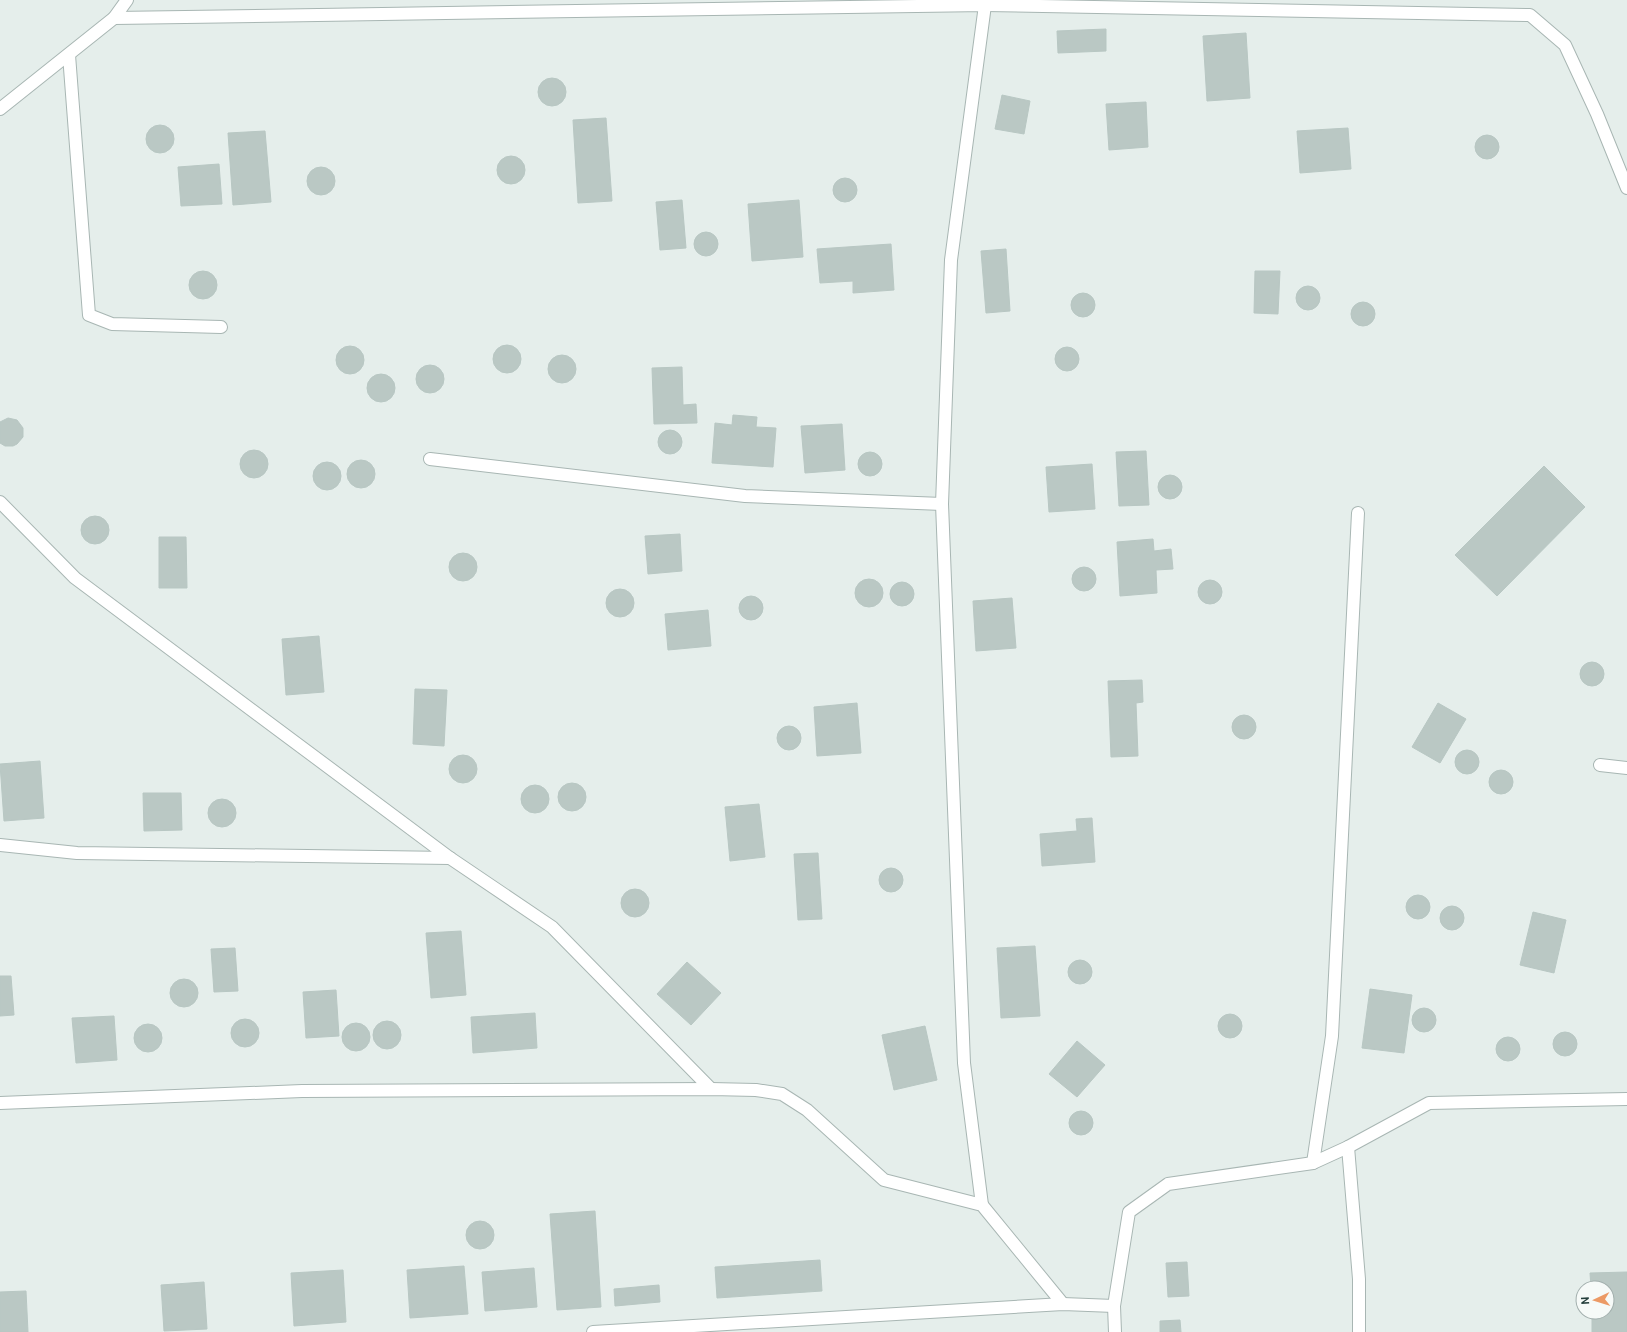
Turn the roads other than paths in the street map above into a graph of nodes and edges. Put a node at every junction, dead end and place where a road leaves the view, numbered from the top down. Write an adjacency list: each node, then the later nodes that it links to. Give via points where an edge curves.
1 (127, 0): 3 (street)
2 (985, 5): 3 (street); 6 (street, via 1530,15 1565,45); 10 (street, via 951,260)
3 (114, 18): 4 (street)
4 (69, 55): 5 (street); 7 (street, via 89,315 112,324)
5 (0, 109)
6 (1627, 188)
7 (221, 328)
8 (430, 458): 10 (street, via 746,496)
9 (0, 502): 15 (street, via 75,578)
10 (942, 504): 21 (street, via 964,1063)
11 (1358, 513): 20 (street, via 1332,1036)
12 (1600, 765): 13 (street)
13 (1627, 768)
14 (0, 845): 15 (street, via 77,853)
15 (450, 858): 16 (street, via 552,927)
16 (711, 1089): 18 (street, via 302,1090); 21 (street, via 756,1090 782,1094 807,1110 884,1180)
17 (1627, 1099): 19 (street, via 1429,1103)
18 (0, 1103)
19 (1348, 1147): 20 (street); 26 (street, via 1359,1279)
20 (1313, 1163): 23 (street, via 1168,1184 1148,1198 1129,1212)
21 (982, 1205): 22 (street)
22 (1063, 1304): 23 (street); 24 (street)
23 (1114, 1306): 25 (street)
24 (593, 1332)
25 (1115, 1332)
26 (1359, 1332)

